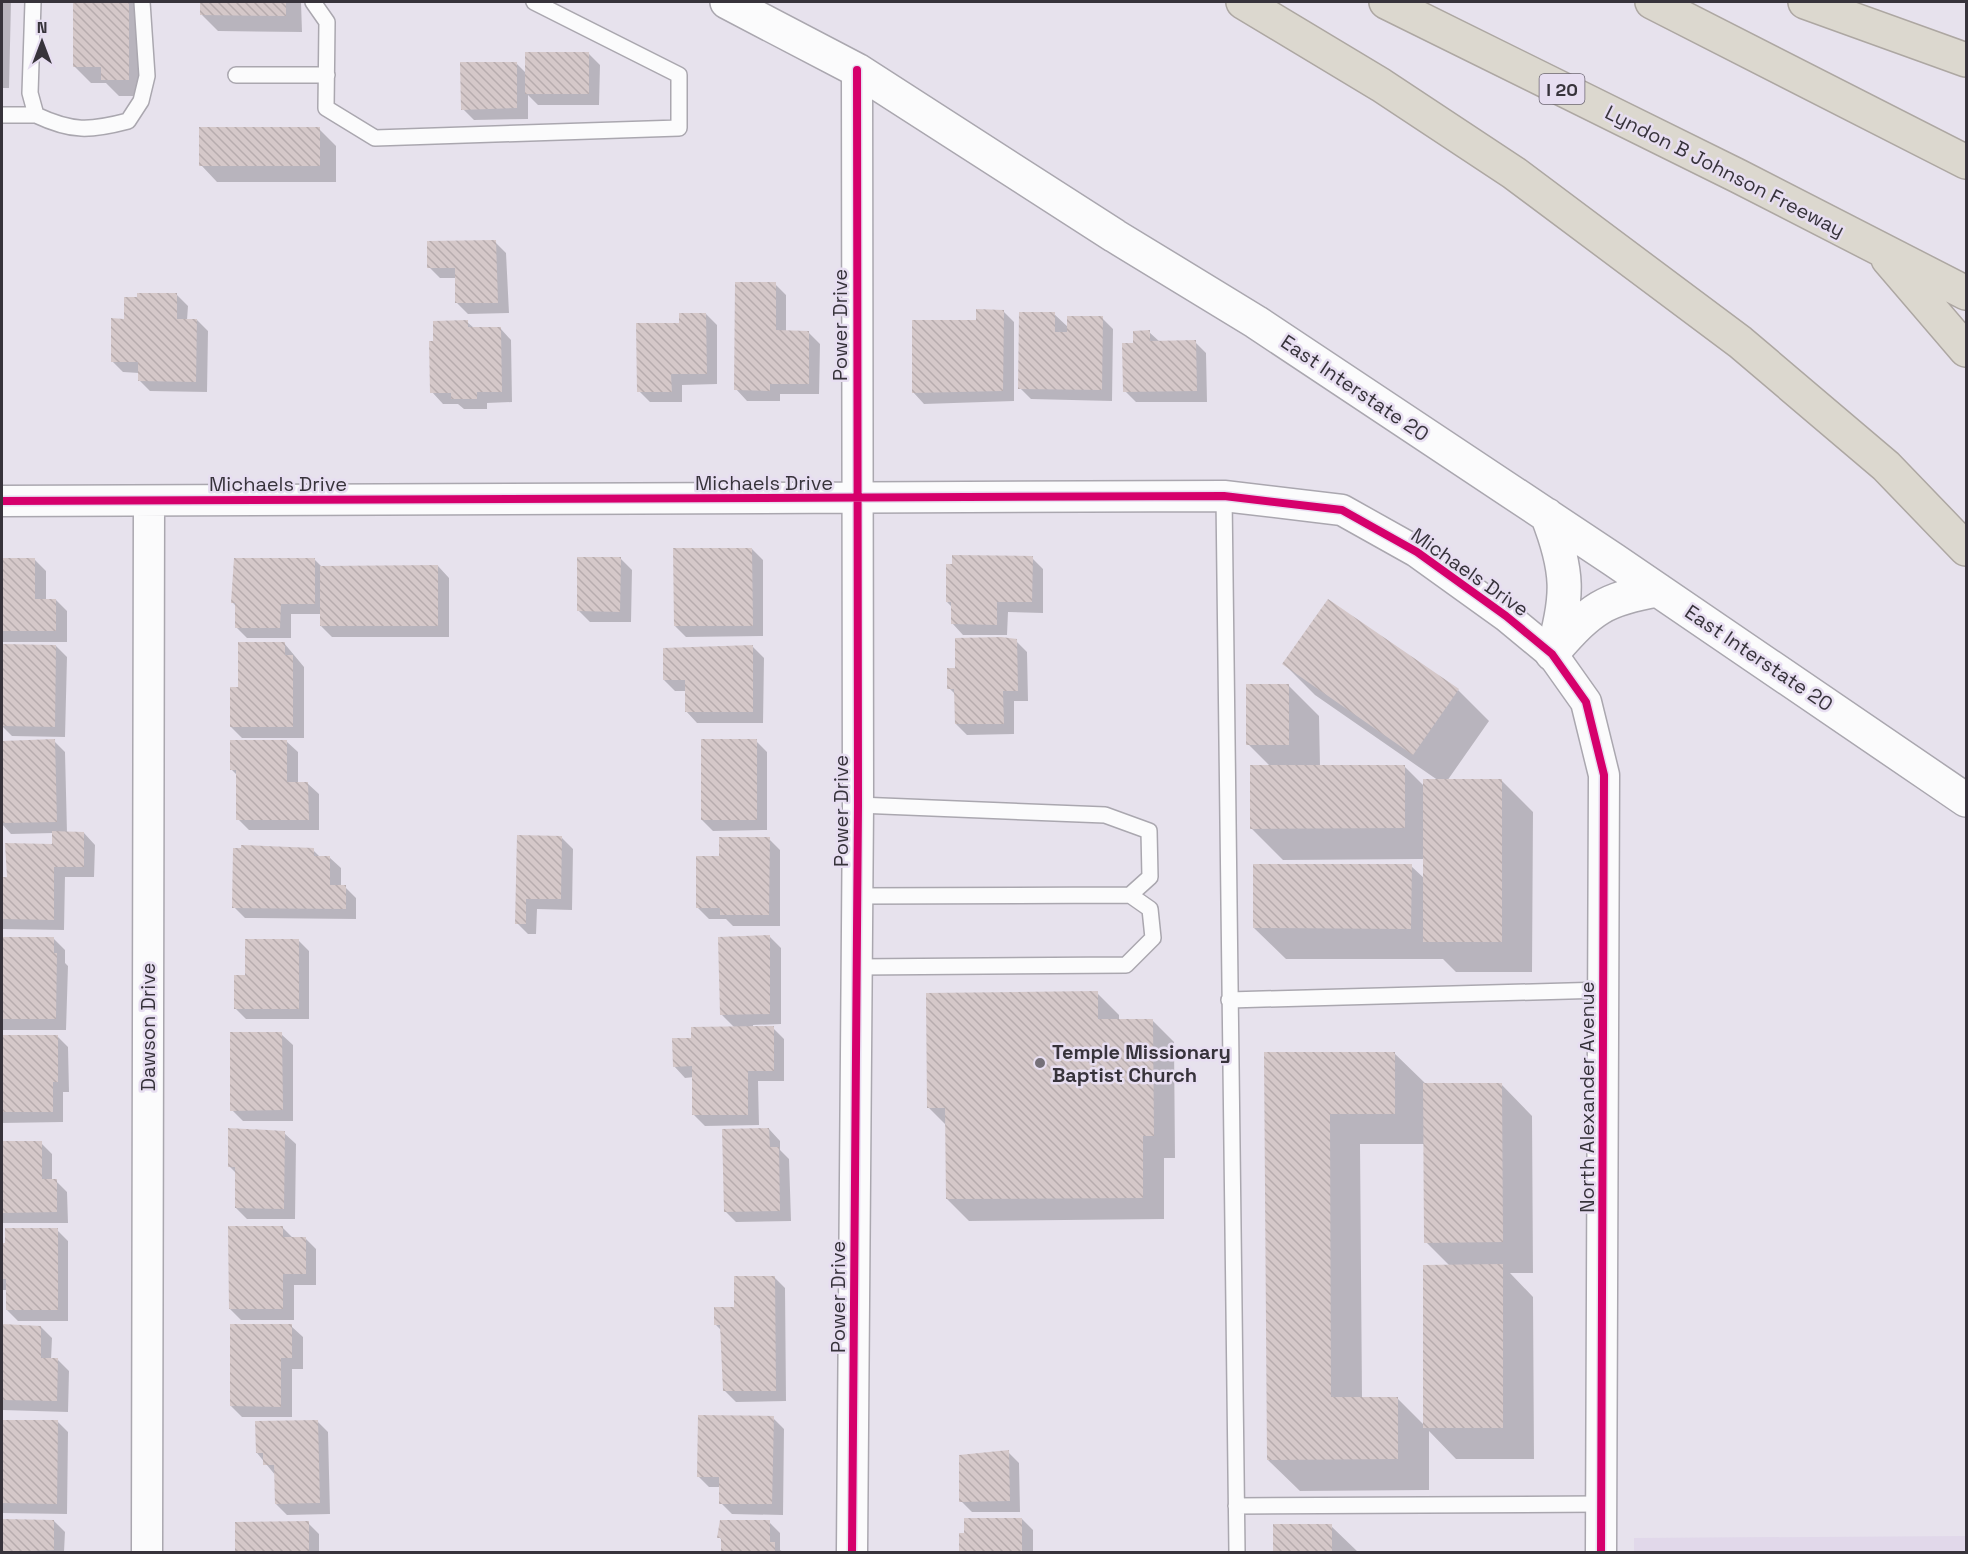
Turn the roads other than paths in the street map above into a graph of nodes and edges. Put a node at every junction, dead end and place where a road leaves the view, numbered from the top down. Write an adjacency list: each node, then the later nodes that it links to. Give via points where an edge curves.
1 (33, 2): 15 (lane, via 30,93)
2 (142, 2): 15 (lane, via 147,76 141,101 128,121 96,130 60,126)
3 (313, 2): 13 (lane, via 327,22)
4 (534, 2): 13 (lane, via 679,75 679,128 375,138 326,108)
5 (727, 2): 11 (main road, East Interstate 20)
6 (1243, 2): 25 (highway, via 1381,85 1514,173 1740,342 1886,466)
7 (1386, 2): 17 (highway, Lyndon B Johnson Freeway / I 20)
8 (1652, 2): 16 (highway)
9 (1805, 2): 10 (highway)
10 (1966, 60)
11 (857, 70): 21 (street, Power Drive); 24 (main road, East Interstate 20, via 1256,322)
12 (236, 75): 13 (lane)
13 (327, 75)
14 (2, 115): 15 (lane)
15 (36, 115)
16 (1966, 162)
17 (1879, 249): 18 (highway, Lyndon B Johnson Freeway / I 20); 19 (highway)
18 (1966, 293)
19 (1966, 350)
20 (1224, 496): 21 (street, Michaels Drive); 27 (street, Michaels Drive, via 1342,510 1417,552); 34 (lane)
21 (856, 499): 23 (street, Michaels Drive); 29 (street, Power Drive)
22 (2, 501): 23 (street, Michaels Drive)
23 (149, 501): 37 (street, Dawson Drive)
24 (1547, 515): 26 (main road, East Interstate 20); 27 (main road, via 1561,551 1566,594)
25 (1966, 549)
26 (1658, 590): 27 (main road, via 1614,599 1583,618); 28 (main road, East Interstate 20)
27 (1552, 654): 33 (street, North Alexander Avenue, via 1586,702 1604,775)
28 (1966, 800)
29 (858, 805): 30 (lane, via 1105,815 1149,831 1150,878); 31 (street, Power Drive)
30 (1130, 895): 31 (lane); 32 (lane, via 1150,909 1153,938 1126,965)
31 (858, 896): 32 (street, Power Drive)
32 (857, 967): 38 (street, Power Drive)
33 (1604, 990): 34 (lane); 35 (street, North Alexander Avenue)
34 (1229, 1000): 36 (lane)
35 (1601, 1504): 36 (lane); 40 (street, North Alexander Avenue)
36 (1236, 1506): 39 (lane)
37 (147, 1552)
38 (852, 1552)
39 (1237, 1552)
40 (1601, 1552)

